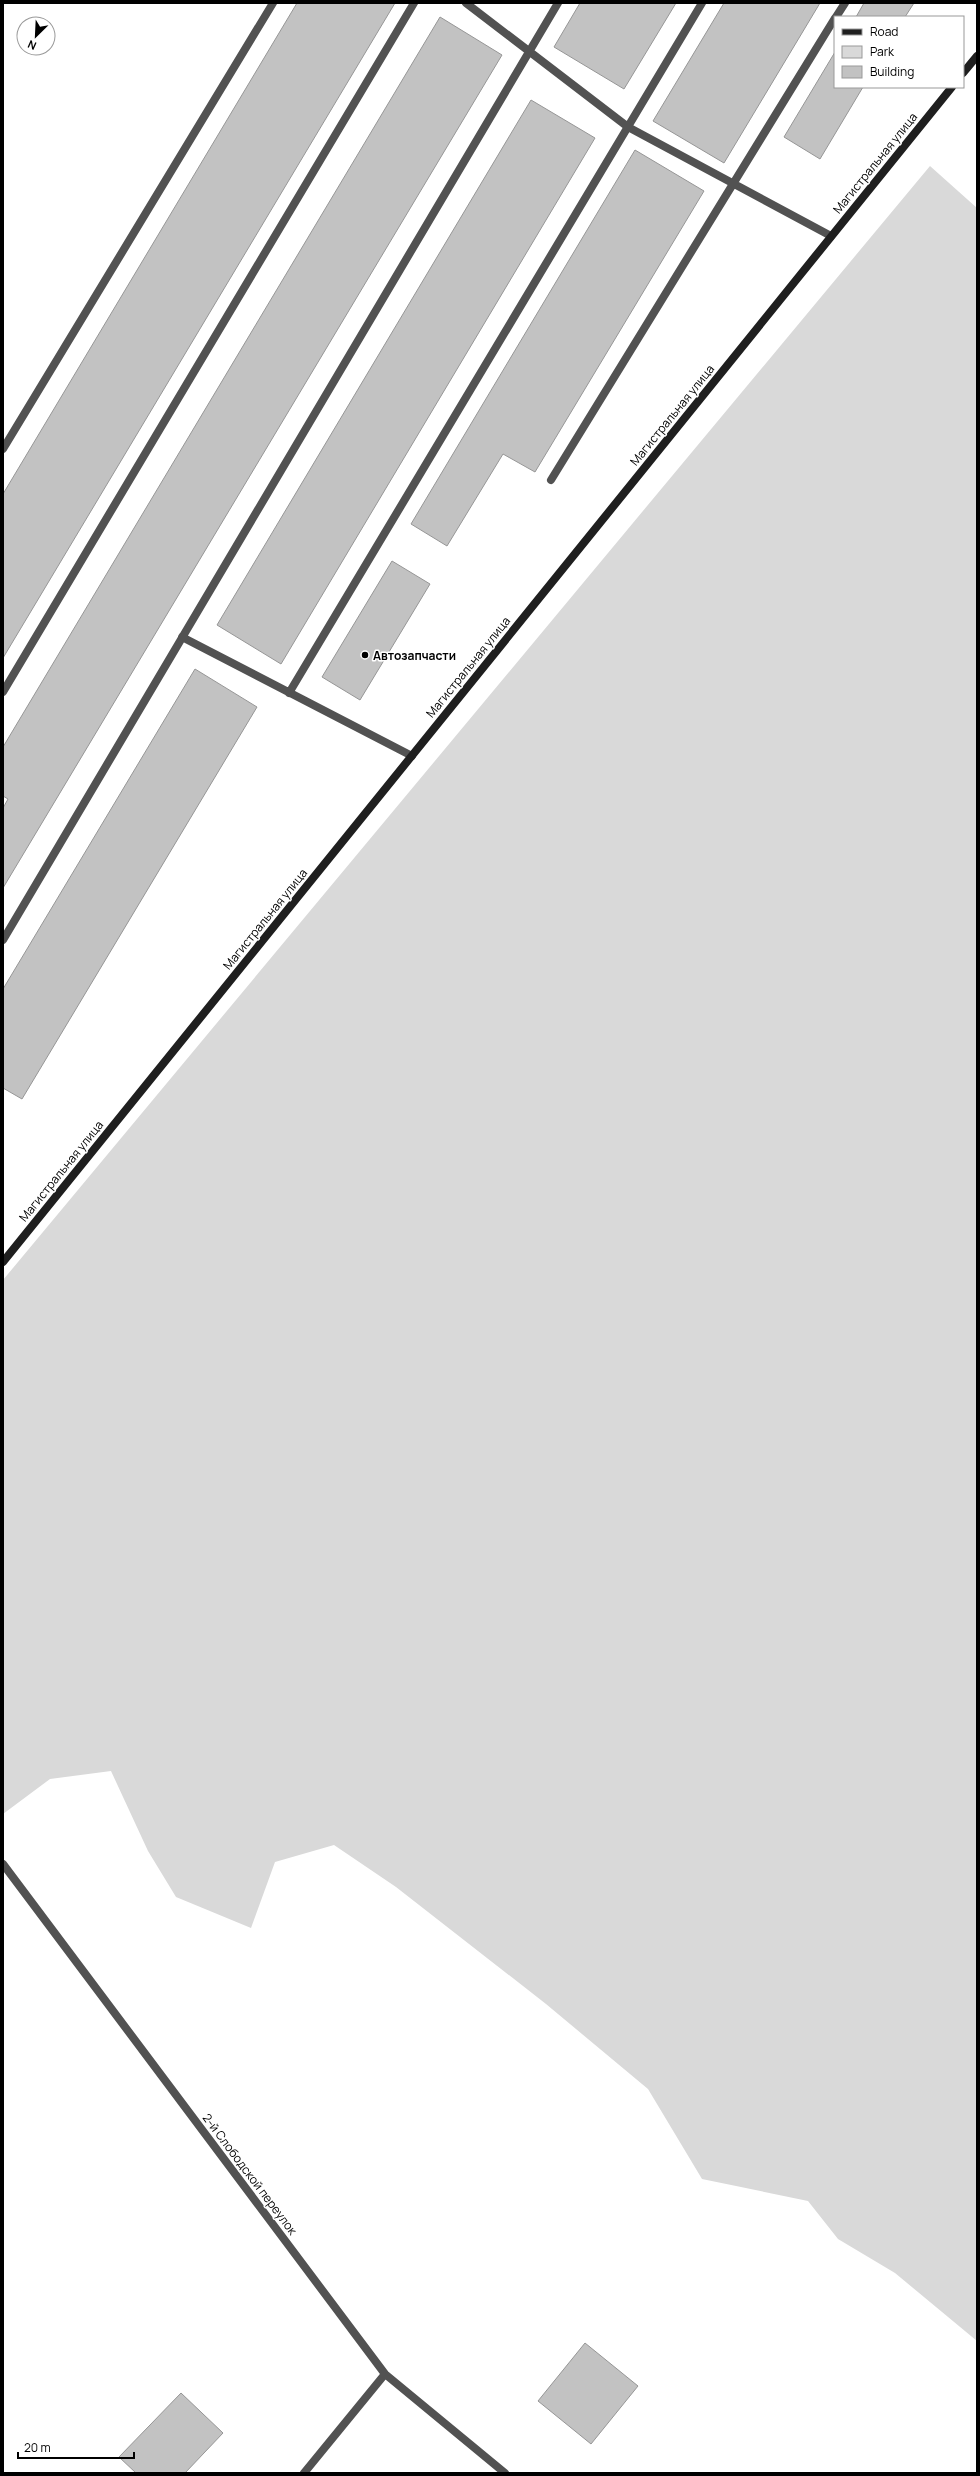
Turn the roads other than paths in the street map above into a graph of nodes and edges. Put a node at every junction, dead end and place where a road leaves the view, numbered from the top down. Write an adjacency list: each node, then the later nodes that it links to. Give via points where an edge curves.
1 (273, 3): 16 (street)
2 (414, 3): 19 (street)
3 (466, 3): 9 (street)
4 (558, 3): 9 (street)
5 (702, 3): 13 (street)
6 (844, 3): 7 (street)
7 (836, 16)
8 (834, 20): 14 (street)
9 (530, 52): 13 (street); 18 (street)
10 (977, 56): 11 (street)
11 (964, 72)
12 (951, 88): 15 (street, Магистральная улица)
13 (628, 127): 14 (street); 20 (street)
14 (734, 184): 15 (street); 17 (street)
15 (831, 236): 21 (street, Магистральная улица)
16 (3, 449)
17 (551, 480)
18 (182, 637): 20 (street); 22 (street)
19 (3, 692)
20 (289, 693): 21 (street)
21 (412, 756): 23 (street, Магистральная улица)
22 (3, 940)
23 (3, 1262)
24 (3, 1864): 25 (street, 2-й Слободской переулок)
25 (385, 2374): 26 (street); 27 (street, 2-й Слободской переулок)
26 (304, 2473)
27 (505, 2473)

